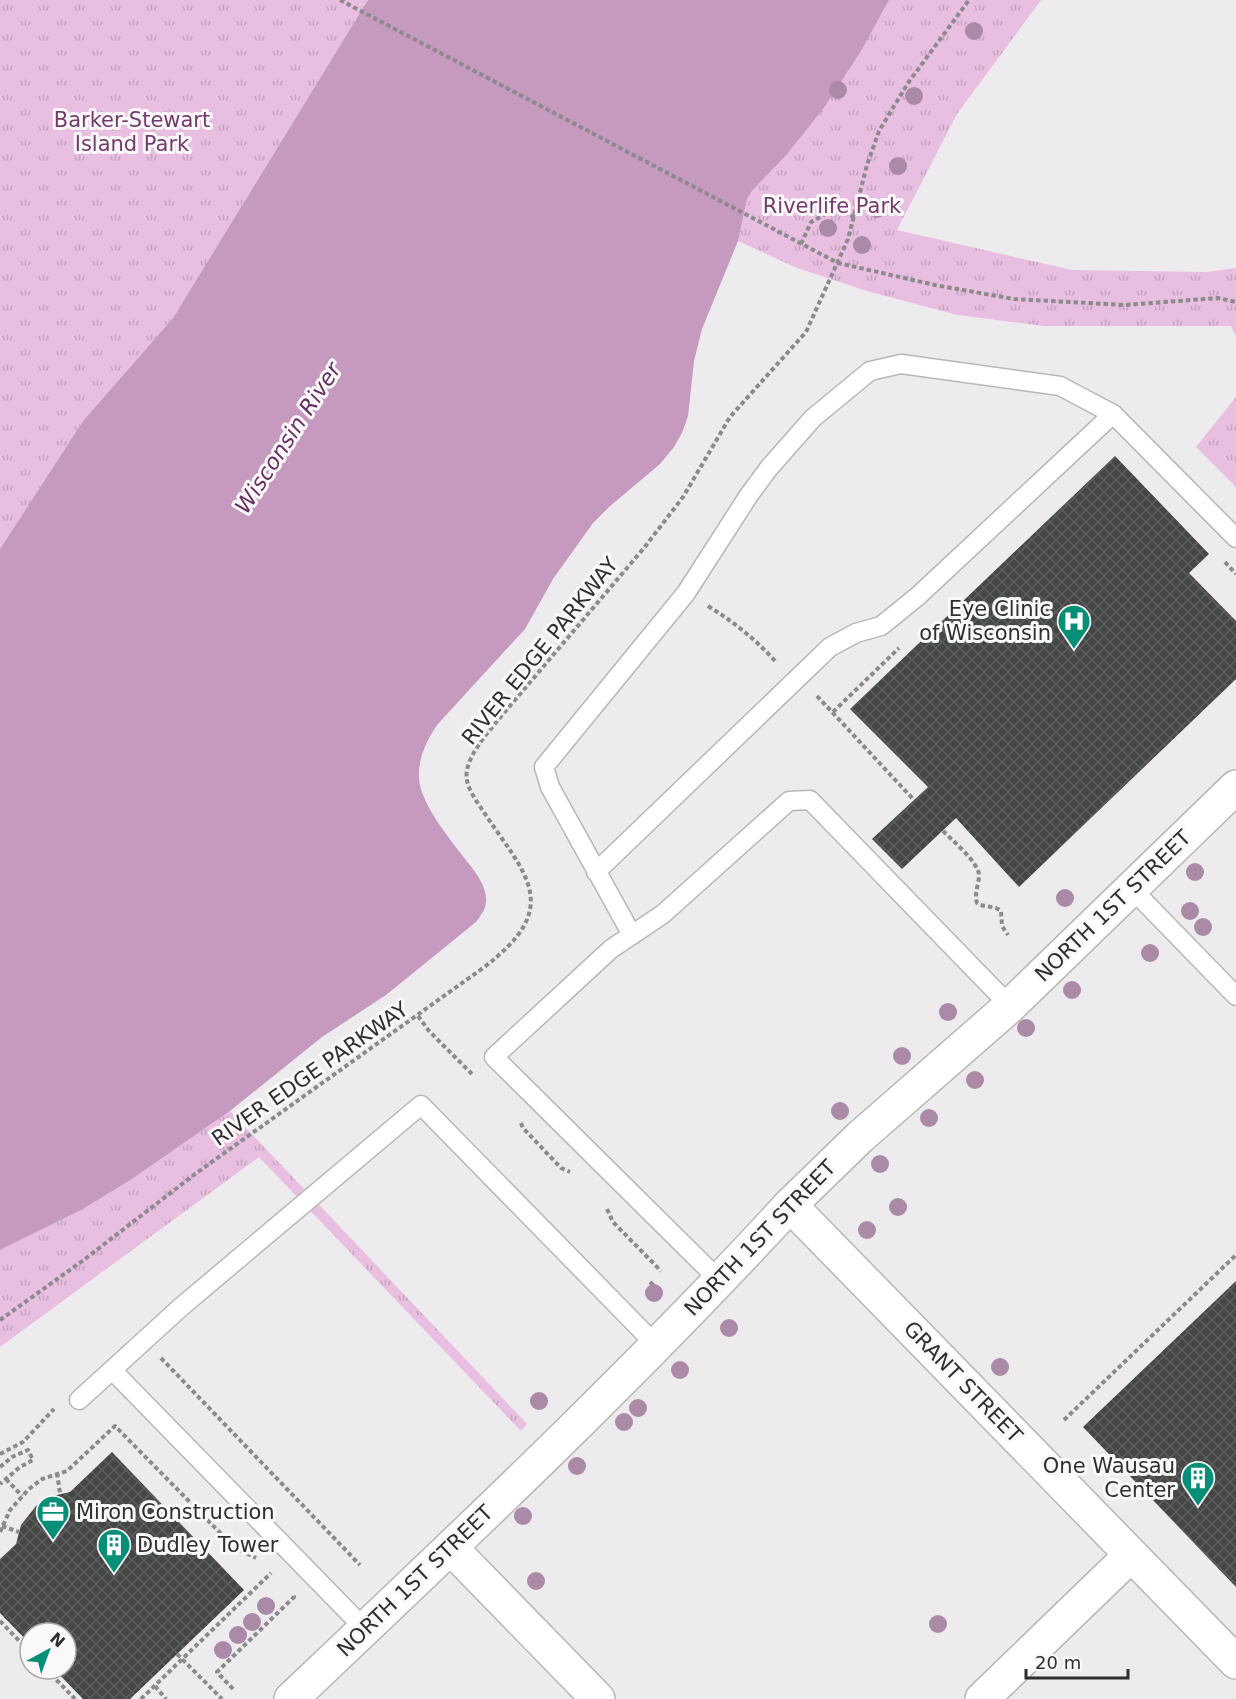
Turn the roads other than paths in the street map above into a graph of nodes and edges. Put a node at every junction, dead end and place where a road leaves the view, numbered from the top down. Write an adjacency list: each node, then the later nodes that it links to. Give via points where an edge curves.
1 (1113, 414): 2 (lane); 4 (lane, via 918,596 881,626 856,633 830,647); 4 (lane, via 1060,386 901,364 870,371 813,418 749,495 686,593 544,768 550,787)
2 (1236, 538)
3 (1236, 787): 5 (street, NORTH 1ST STREET)
4 (597, 872): 6 (lane)
5 (1131, 888): 7 (lane); 8 (street, NORTH 1ST STREET)
6 (632, 935): 8 (lane, via 663,914 789,801 810,800); 10 (lane, via 611,949 494,1057)
7 (1236, 996)
8 (1010, 1006): 9 (street, NORTH 1ST STREET, via 860,1137)
9 (790, 1205): 10 (street, NORTH 1ST STREET); 15 (street, GRANT STREET)
10 (720, 1281): 11 (street, NORTH 1ST STREET)
11 (656, 1345): 12 (lane, via 421,1105 181,1306); 14 (street, NORTH 1ST STREET)
12 (112, 1370): 13 (lane); 16 (lane)
13 (79, 1400)
14 (451, 1548): 16 (street, NORTH 1ST STREET); 19 (street)
15 (1131, 1555): 17 (street, GRANT STREET); 20 (street)
16 (365, 1629): 18 (street, NORTH 1ST STREET)
17 (1236, 1662)
18 (291, 1699)
19 (598, 1699)
20 (982, 1699)

